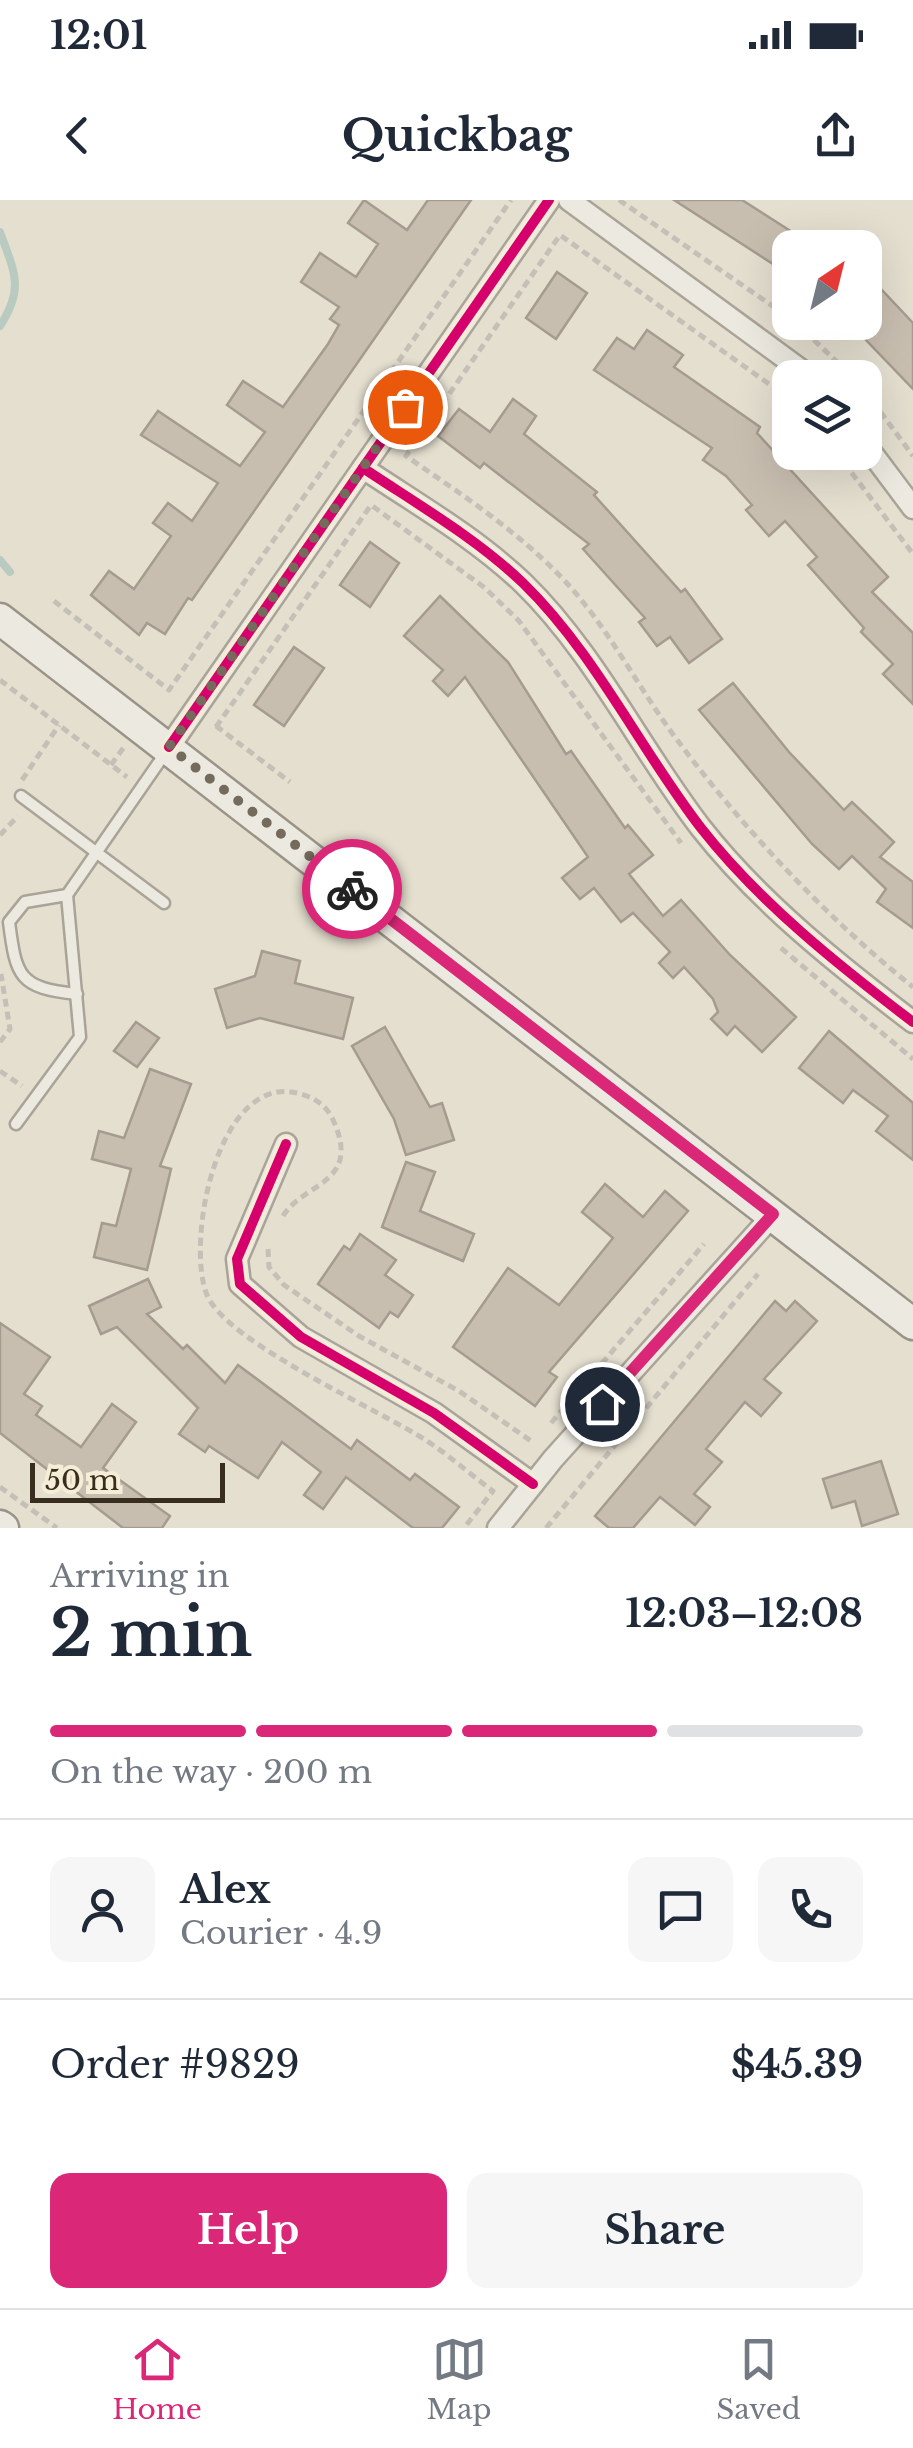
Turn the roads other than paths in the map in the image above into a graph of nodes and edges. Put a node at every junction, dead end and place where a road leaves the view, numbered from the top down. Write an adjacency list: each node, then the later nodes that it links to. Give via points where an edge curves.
1 (549, 200): 5 (street)
2 (569, 200): 3 (street)
3 (787, 360)
4 (882, 467): 6 (street)
5 (363, 468): 8 (street); 14 (street, via 523,583 567,633 703,830 798,928)
6 (913, 508)
7 (0, 619): 8 (main road)
8 (169, 747): 10 (lane); 17 (main road)
9 (21, 796): 10 (lane)
10 (98, 851): 11 (lane); 12 (lane)
11 (67, 895): 13 (lane); 13 (lane, via 25,902 8,922 15,968 37,990)
12 (164, 903)
13 (76, 994): 15 (lane, via 80,1038)
14 (913, 1022)
15 (16, 1124)
16 (286, 1144): 19 (street, via 238,1258 240,1284 301,1337 434,1412)
17 (773, 1214): 18 (main road); 19 (street)
18 (913, 1324)
19 (533, 1484): 20 (street)
20 (498, 1528)

